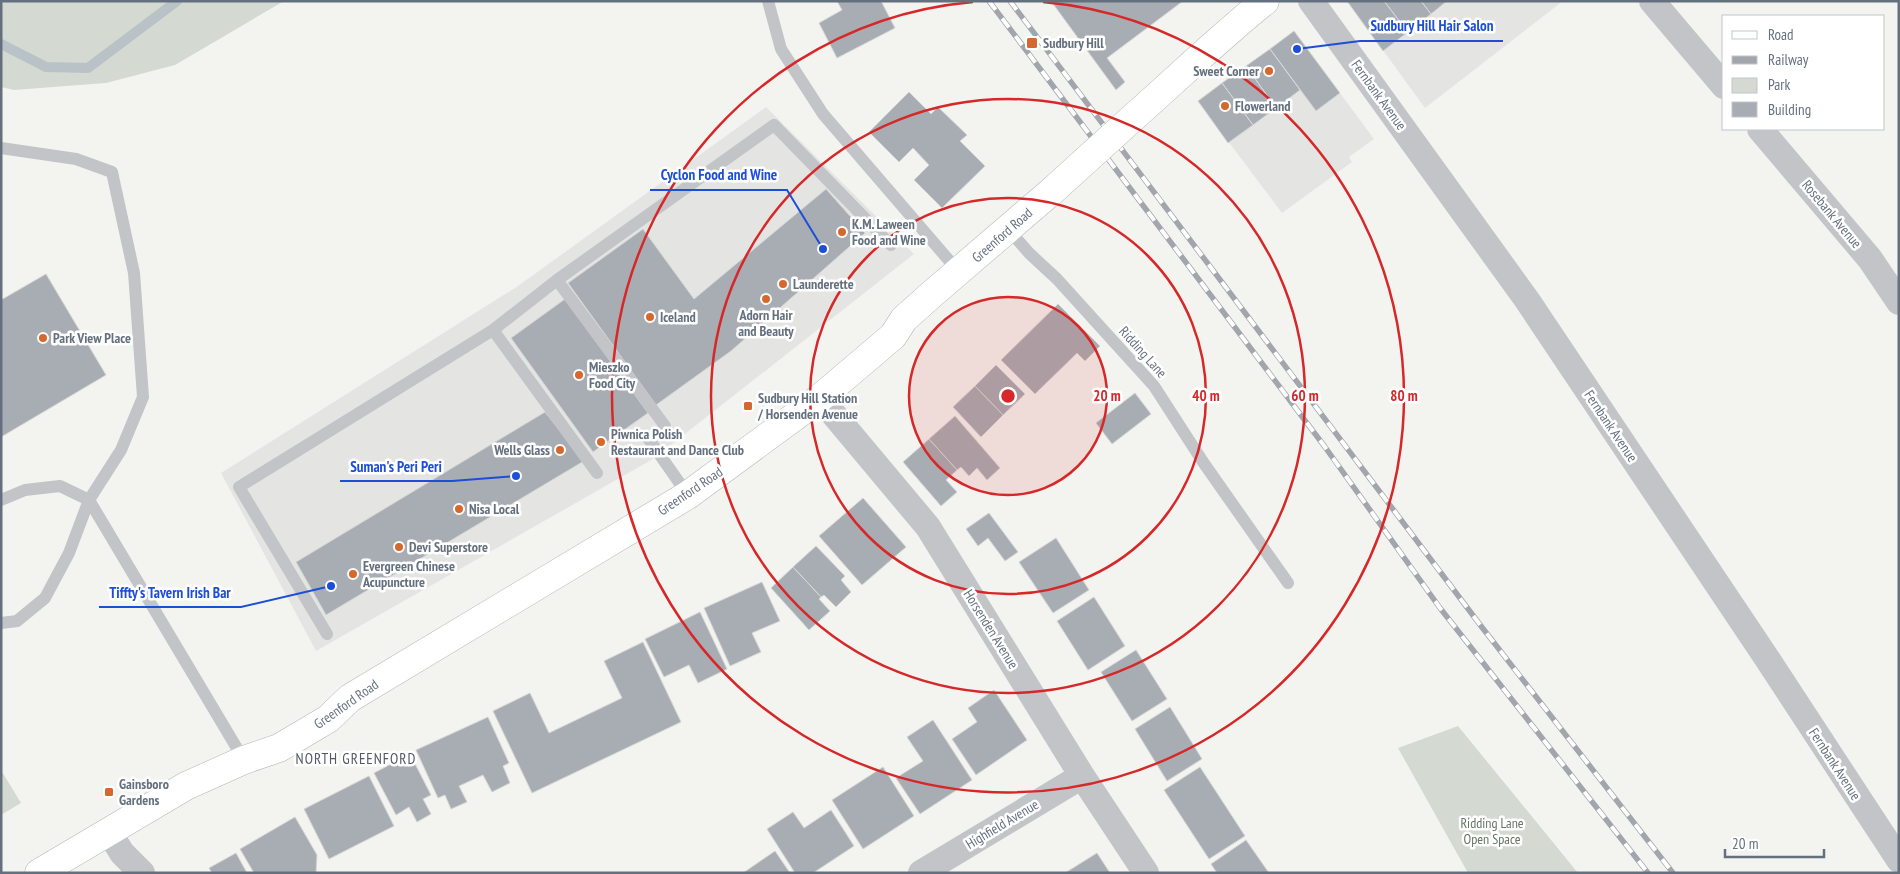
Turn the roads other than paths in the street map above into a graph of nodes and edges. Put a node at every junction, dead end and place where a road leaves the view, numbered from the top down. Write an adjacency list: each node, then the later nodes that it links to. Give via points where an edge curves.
1 (768, 1): 10 (lane, via 781,49 823,114)
2 (1265, 1): 8 (main road, Greenford Road, bridge, via 1212,44)
3 (1311, 1): 27 (street, Fernbank Avenue, via 1527,300)
4 (1652, 1): 5 (street)
5 (1722, 84)
6 (1761, 130): 12 (street, Rosebank Avenue, via 1870,259)
7 (1, 148): 20 (lane, via 76,159 112,172 134,273 143,397 121,450)
8 (1008, 229): 10 (main road, Greenford Road); 21 (lane, Ridding Lane, via 1154,386)
9 (891, 245): 11 (lane, via 774,125)
10 (959, 272): 14 (main road, Greenford Road, via 904,319 893,336)
11 (557, 280): 13 (lane); 15 (lane)
12 (1899, 302)
13 (493, 330): 17 (lane); 23 (lane, via 239,487)
14 (820, 398): 18 (main road, Greenford Road); 25 (street, Horsenden Avenue, via 928,527)
15 (665, 426)
16 (648, 438): 18 (lane)
17 (597, 473)
18 (688, 496): 24 (main road, Greenford Road, via 350,698 328,719 279,748)
19 (1, 500): 20 (lane, via 25,490 60,486)
20 (89, 500): 22 (lane, via 69,552 45,598 17,621); 24 (lane)
21 (1288, 583)
22 (1, 623)
23 (327, 634)
24 (244, 760): 26 (main road, Greenford Road, via 186,786)
25 (1082, 776): 30 (street, Highfield Avenue); 31 (street, Horsenden Avenue)
26 (109, 832): 28 (main road, Greenford Road); 29 (street, via 122,853)
27 (1899, 860)
28 (39, 873)
29 (142, 873)
30 (921, 873)
31 (1146, 873)

